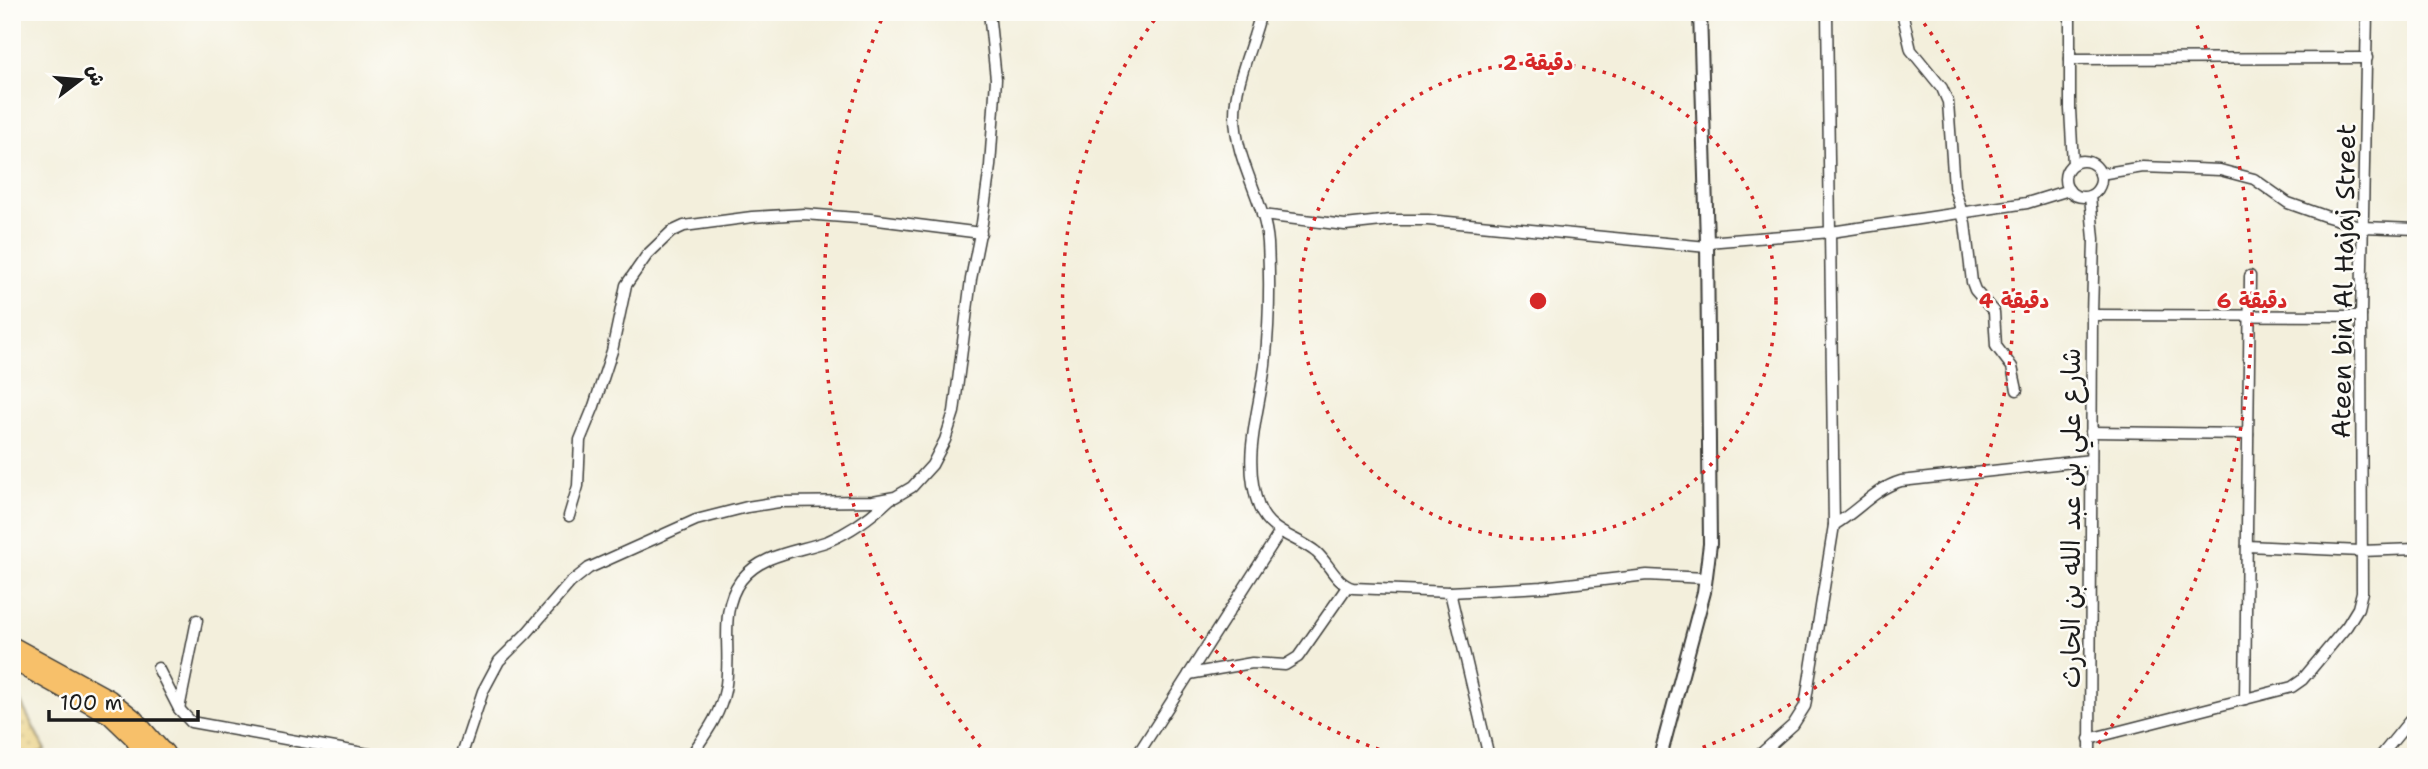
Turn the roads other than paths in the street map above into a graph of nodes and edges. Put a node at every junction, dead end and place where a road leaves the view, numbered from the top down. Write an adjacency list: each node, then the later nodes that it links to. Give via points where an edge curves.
1 (989, 12): 19 (street, via 996,91)
2 (1261, 12): 15 (street, via 1239,85 1235,116 1244,165)
3 (1700, 12): 20 (street)
4 (1827, 12): 18 (street)
5 (1902, 12): 14 (street, via 1911,50 1948,102 1954,187)
6 (2070, 12): 9 (street)
7 (2367, 12): 8 (street, Ateen bin Al Hajaj Street)
8 (2367, 58): 9 (street); 16 (street, Ateen bin Al Hajaj Street)
9 (2070, 59): 10 (street)
10 (2073, 164): 11 (street, via 2089,162); 12 (street, via 2066,174)
11 (2100, 174): 13 (street, via 2100,185); 16 (street, via 2143,167 2237,173 2254,179 2287,203)
12 (2069, 190): 13 (street, via 2078,197); 14 (street, via 2037,201)
13 (2090, 196): 23 (street, شارع علي بن عبد الله بن الحارث)
14 (1962, 211): 18 (street); 25 (street, via 1973,286 1994,312 1996,346 2012,367)
15 (1262, 215): 20 (street, via 1345,225 1428,220); 32 (street, via 1268,244 1266,342 1253,424 1252,471 1260,508)
16 (2363, 227): 17 (street); 24 (street, Ateen bin Al Hajaj Street)
17 (2416, 229)
18 (1831, 232): 20 (street); 31 (street)
19 (981, 233): 29 (street, via 949,431 925,474); 30 (street, via 804,214 684,226 671,232 626,285 609,360 580,440 578,486)
20 (1707, 244): 36 (street, via 1710,544)
21 (2250, 276): 22 (street)
22 (2250, 314): 23 (street); 24 (street); 27 (street)
23 (2092, 315): 26 (street, شارع علي بن عبد الله بن الحارث)
24 (2361, 316): 35 (street, Ateen bin Al Hajaj Street)
25 (2017, 390)
26 (2091, 432): 27 (street); 28 (street, شارع علي بن عبد الله بن الحارث)
27 (2248, 434): 33 (street)
28 (2091, 460): 31 (street, via 1901,481 1874,493); 47 (street, شارع علي بن عبد الله بن الحارث)
29 (890, 499): 52 (street, via 747,507 700,518 589,568 499,661 483,691); 53 (street, via 846,532 765,561 743,579 728,613 723,700)
30 (569, 516)
31 (1834, 525): 57 (street, via 1804,706 1793,724)
32 (1280, 533): 37 (street, via 1316,552); 43 (street)
33 (2247, 546): 35 (street); 44 (street)
34 (2416, 549): 35 (street)
35 (2361, 551): 44 (street, Ateen bin Al Hajaj Street, via 2358,608 2302,680)
36 (1705, 578): 38 (street, via 1647,575); 56 (street)
37 (1347, 587): 38 (street); 43 (street, via 1290,663 1252,663)
38 (1450, 592): 55 (street)
39 (197, 620): 45 (street)
40 (12, 645): 49 (main road, via 121,707)
41 (12, 661): 48 (main road, via 109,715)
42 (158, 668): 45 (street)
43 (1189, 674): 54 (street)
44 (2245, 699): 47 (street)
45 (179, 709): 51 (street, via 198,724)
46 (2416, 713): 59 (street)
47 (2089, 739): 58 (street, شارع علي بن عبد الله بن الحارث)
48 (135, 740): 50 (highway)
49 (165, 754)
50 (146, 757)
51 (385, 757)
52 (461, 757)
53 (690, 757)
54 (1136, 757)
55 (1489, 757)
56 (1660, 757)
57 (1757, 757)
58 (2090, 757)
59 (2380, 757)

